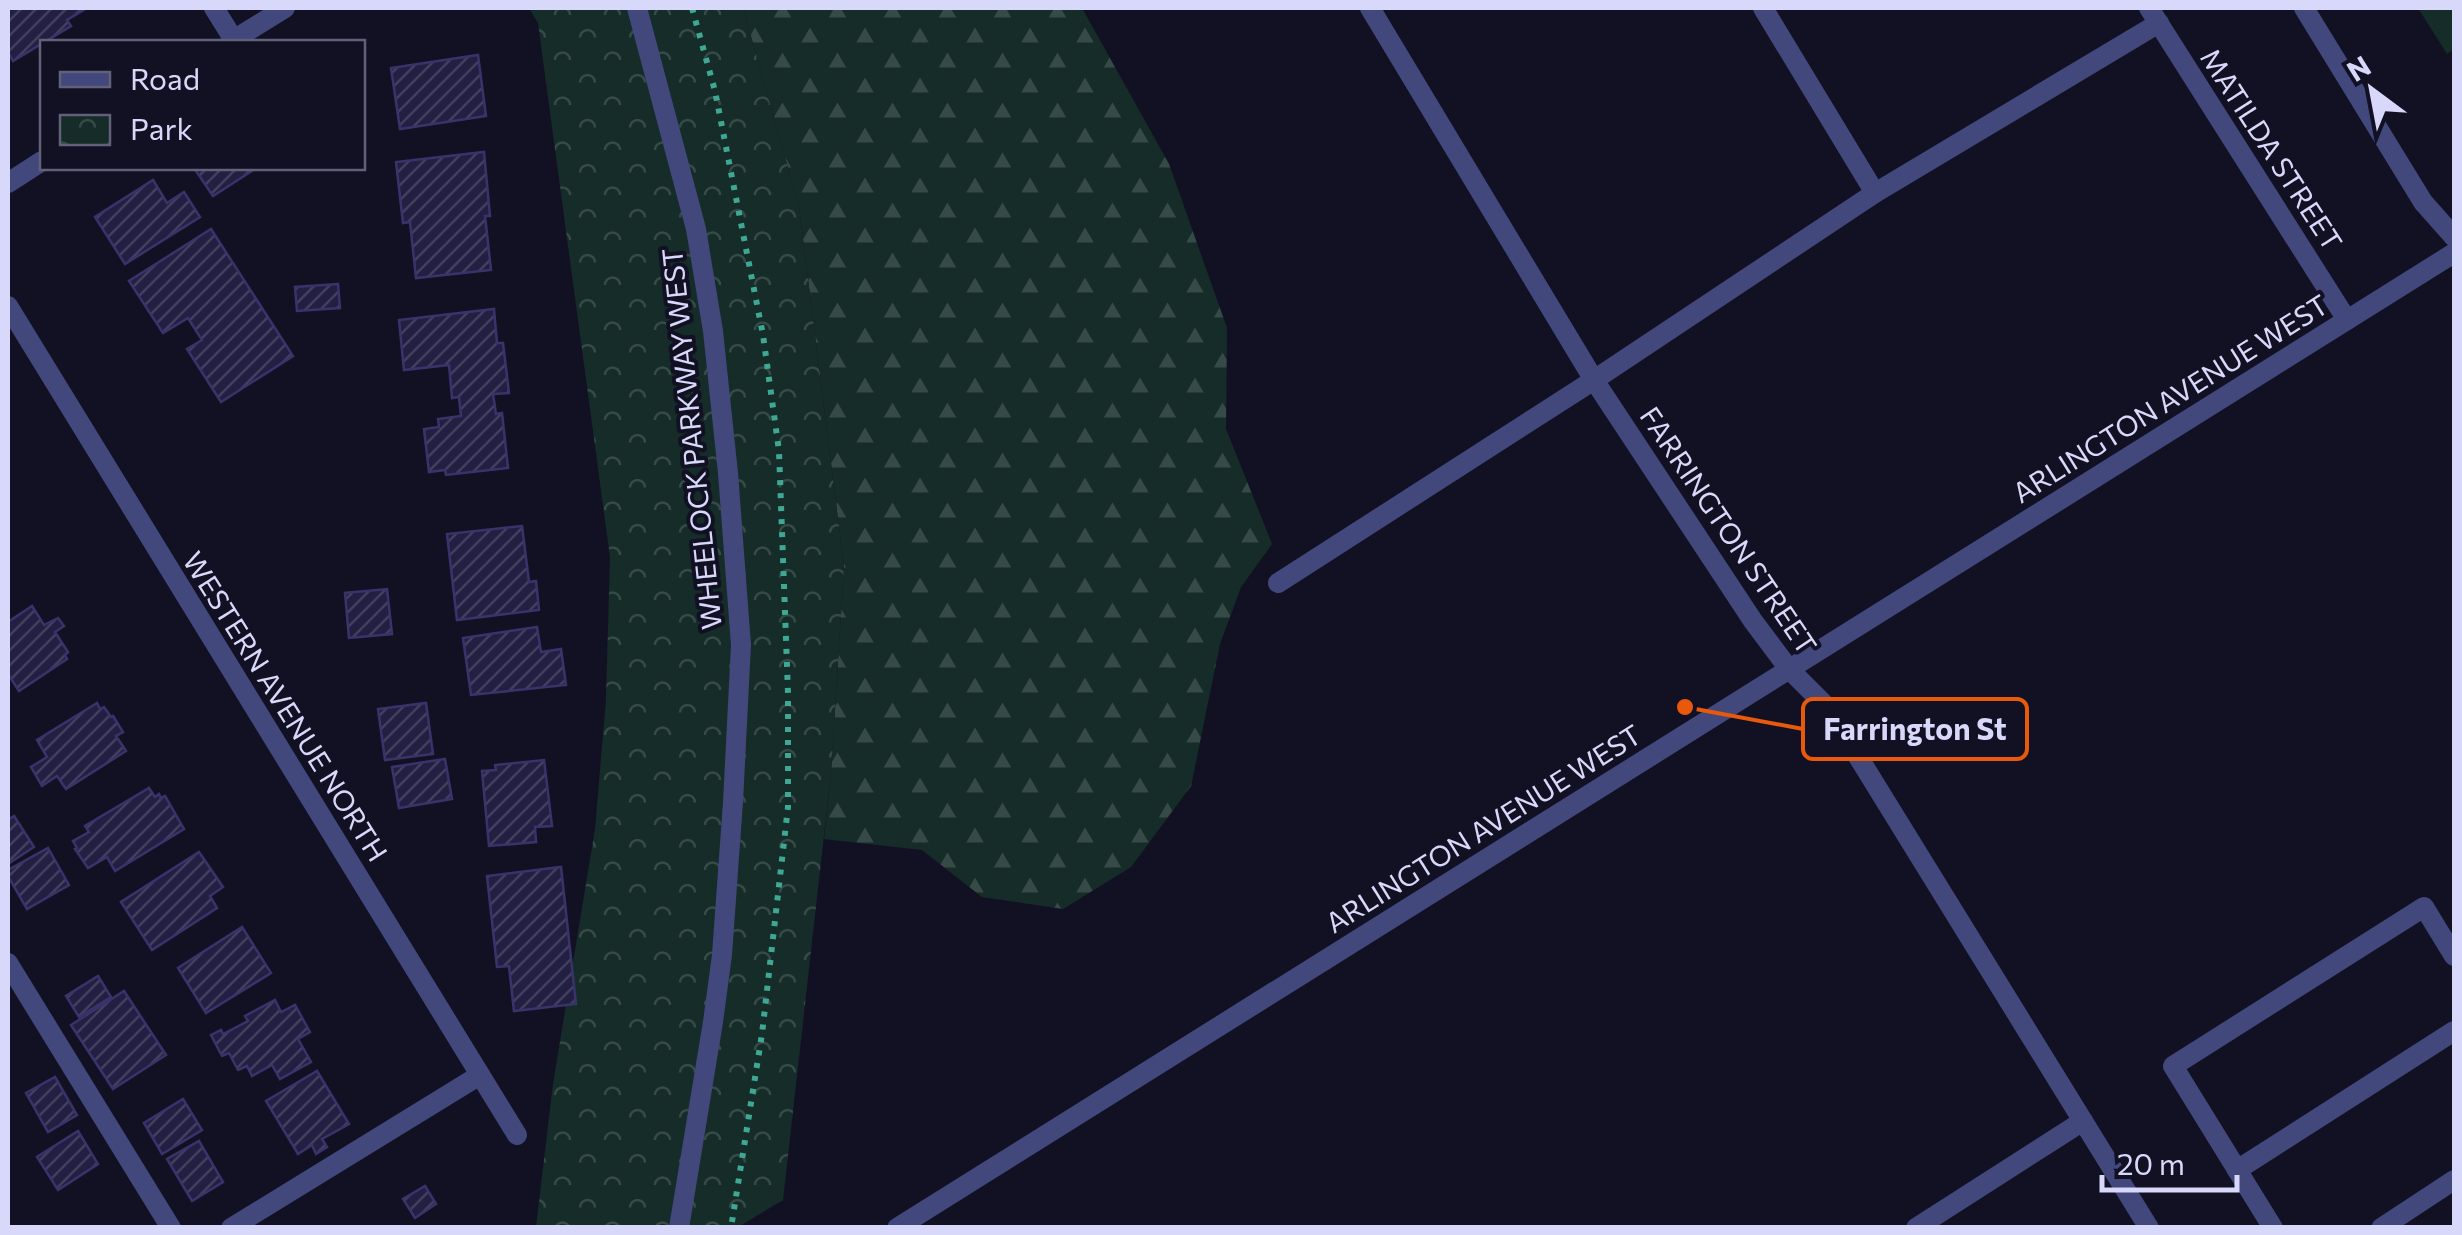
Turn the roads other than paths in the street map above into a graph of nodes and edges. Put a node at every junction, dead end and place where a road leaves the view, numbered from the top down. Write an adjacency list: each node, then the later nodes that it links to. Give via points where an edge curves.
1 (214, 8): 8 (street)
2 (285, 8): 9 (street)
3 (637, 8): 30 (street, WHEELOCK PARKWAY WEST, via 696,229 713,331 741,645 722,955)
4 (1370, 8): 17 (street, FARRINGTON STREET)
5 (1763, 8): 12 (street)
6 (2304, 8): 13 (street, via 2422,202)
7 (2154, 15): 12 (street); 16 (street, MATILDA STREET)
8 (231, 40)
9 (234, 40)
10 (40, 162): 11 (street)
11 (8, 183)
12 (1875, 193): 17 (street)
13 (2454, 237)
14 (2454, 252): 16 (street, ARLINGTON AVENUE WEST)
15 (8, 306): 23 (street, WESTERN AVENUE NORTH)
16 (2347, 320): 19 (street, ARLINGTON AVENUE WEST)
17 (1594, 380): 18 (street); 19 (street, FARRINGTON STREET)
18 (1278, 583)
19 (1788, 669): 24 (street, FARRINGTON STREET, via 1828,708); 31 (street, ARLINGTON AVENUE WEST)
20 (2454, 956): 26 (street, via 2424,907 2173,1066)
21 (8, 963): 28 (street)
22 (2454, 1031): 26 (street)
23 (480, 1075): 25 (street, WESTERN AVENUE NORTH); 29 (street)
24 (2083, 1121): 32 (street); 33 (street, FARRINGTON STREET)
25 (517, 1135)
26 (2237, 1170): 34 (street)
27 (2454, 1180): 35 (street)
28 (170, 1228)
29 (232, 1228)
30 (679, 1228)
31 (897, 1228)
32 (1916, 1228)
33 (2149, 1228)
34 (2273, 1228)
35 (2382, 1228)

